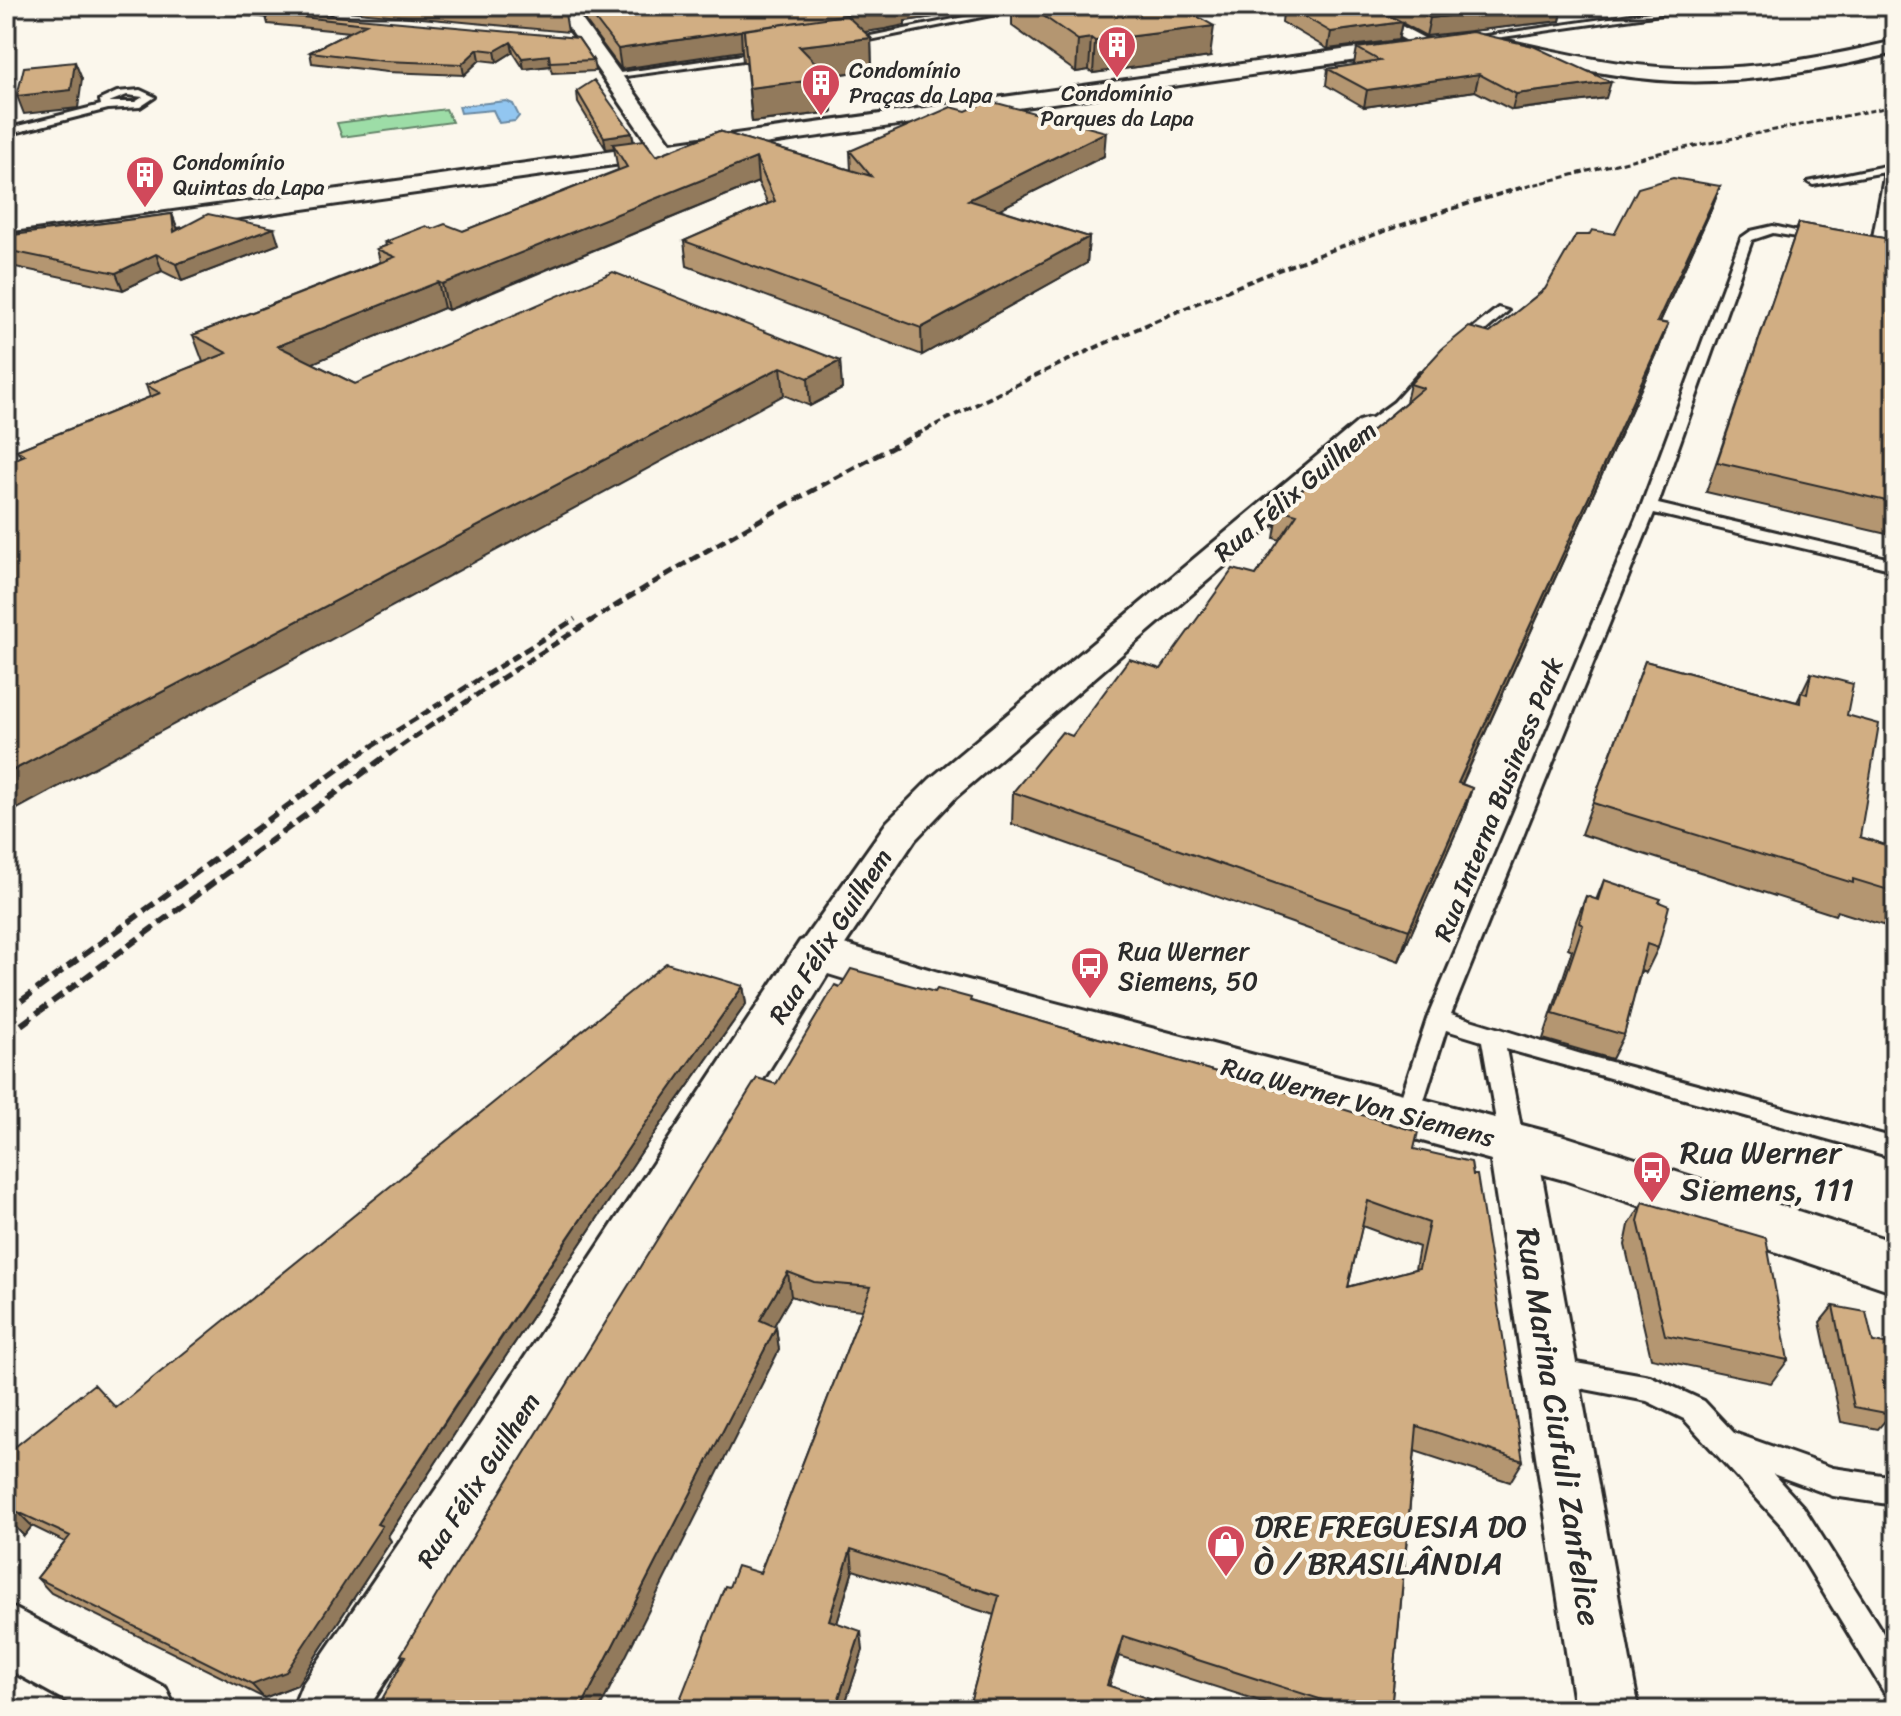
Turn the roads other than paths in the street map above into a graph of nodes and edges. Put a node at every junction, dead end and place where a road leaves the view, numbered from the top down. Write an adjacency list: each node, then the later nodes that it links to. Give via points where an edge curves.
1 (220, 6): 6 (street)
2 (563, 6): 9 (street)
3 (1031, 6): 10 (lane)
4 (1351, 6): 11 (street)
5 (1711, 6): 7 (lane)
6 (343, 19)
7 (1469, 39): 11 (street); 12 (street, via 1645,71 1699,75 1827,61)
8 (566, 41): 9 (street)
9 (588, 42): 14 (street)
10 (834, 44)
11 (1426, 44): 17 (street)
12 (1895, 47)
13 (778, 52): 14 (lane)
14 (611, 75): 17 (street)
15 (108, 106): 16 (lane)
16 (6, 132)
17 (664, 150): 21 (street)
18 (1893, 167): 19 (lane); 23 (lane)
19 (1813, 182)
20 (1833, 240): 27 (lane, Rua Interna Business Park, via 1774,230 1753,232 1747,238)
21 (6, 243)
22 (1862, 246): 23 (lane)
23 (1877, 248): 24 (lane)
24 (1895, 251)
25 (1502, 311): 26 (lane, Rua Félix Guilhem)
26 (1369, 427): 29 (street, Rua Félix Guilhem, via 943,788 901,831)
27 (1649, 507): 28 (lane); 30 (lane, Rua Interna Business Park)
28 (1895, 565)
29 (817, 953): 32 (street, Rua Werner Von Siemens); 42 (street, Rua Félix Guilhem)
30 (1438, 1019): 31 (lane); 32 (lane, Rua Interna Business Park)
31 (1492, 1035): 33 (lane); 34 (lane)
32 (1407, 1116): 33 (street, Rua Werner Von Siemens)
33 (1512, 1143): 35 (street, Rua Werner Von Siemens); 36 (street, Rua Marina Ciufuli Zanfelice)
34 (1895, 1148)
35 (1895, 1267)
36 (1549, 1372): 37 (lane, via 1650,1389 1694,1410); 43 (street, Rua Marina Ciufuli Zanfelice)
37 (1726, 1443): 38 (lane, via 1833,1482); 40 (lane, via 1794,1518)
38 (1895, 1491)
39 (6, 1634): 41 (street)
40 (1895, 1681)
41 (144, 1710)
42 (327, 1710)
43 (1607, 1710)

